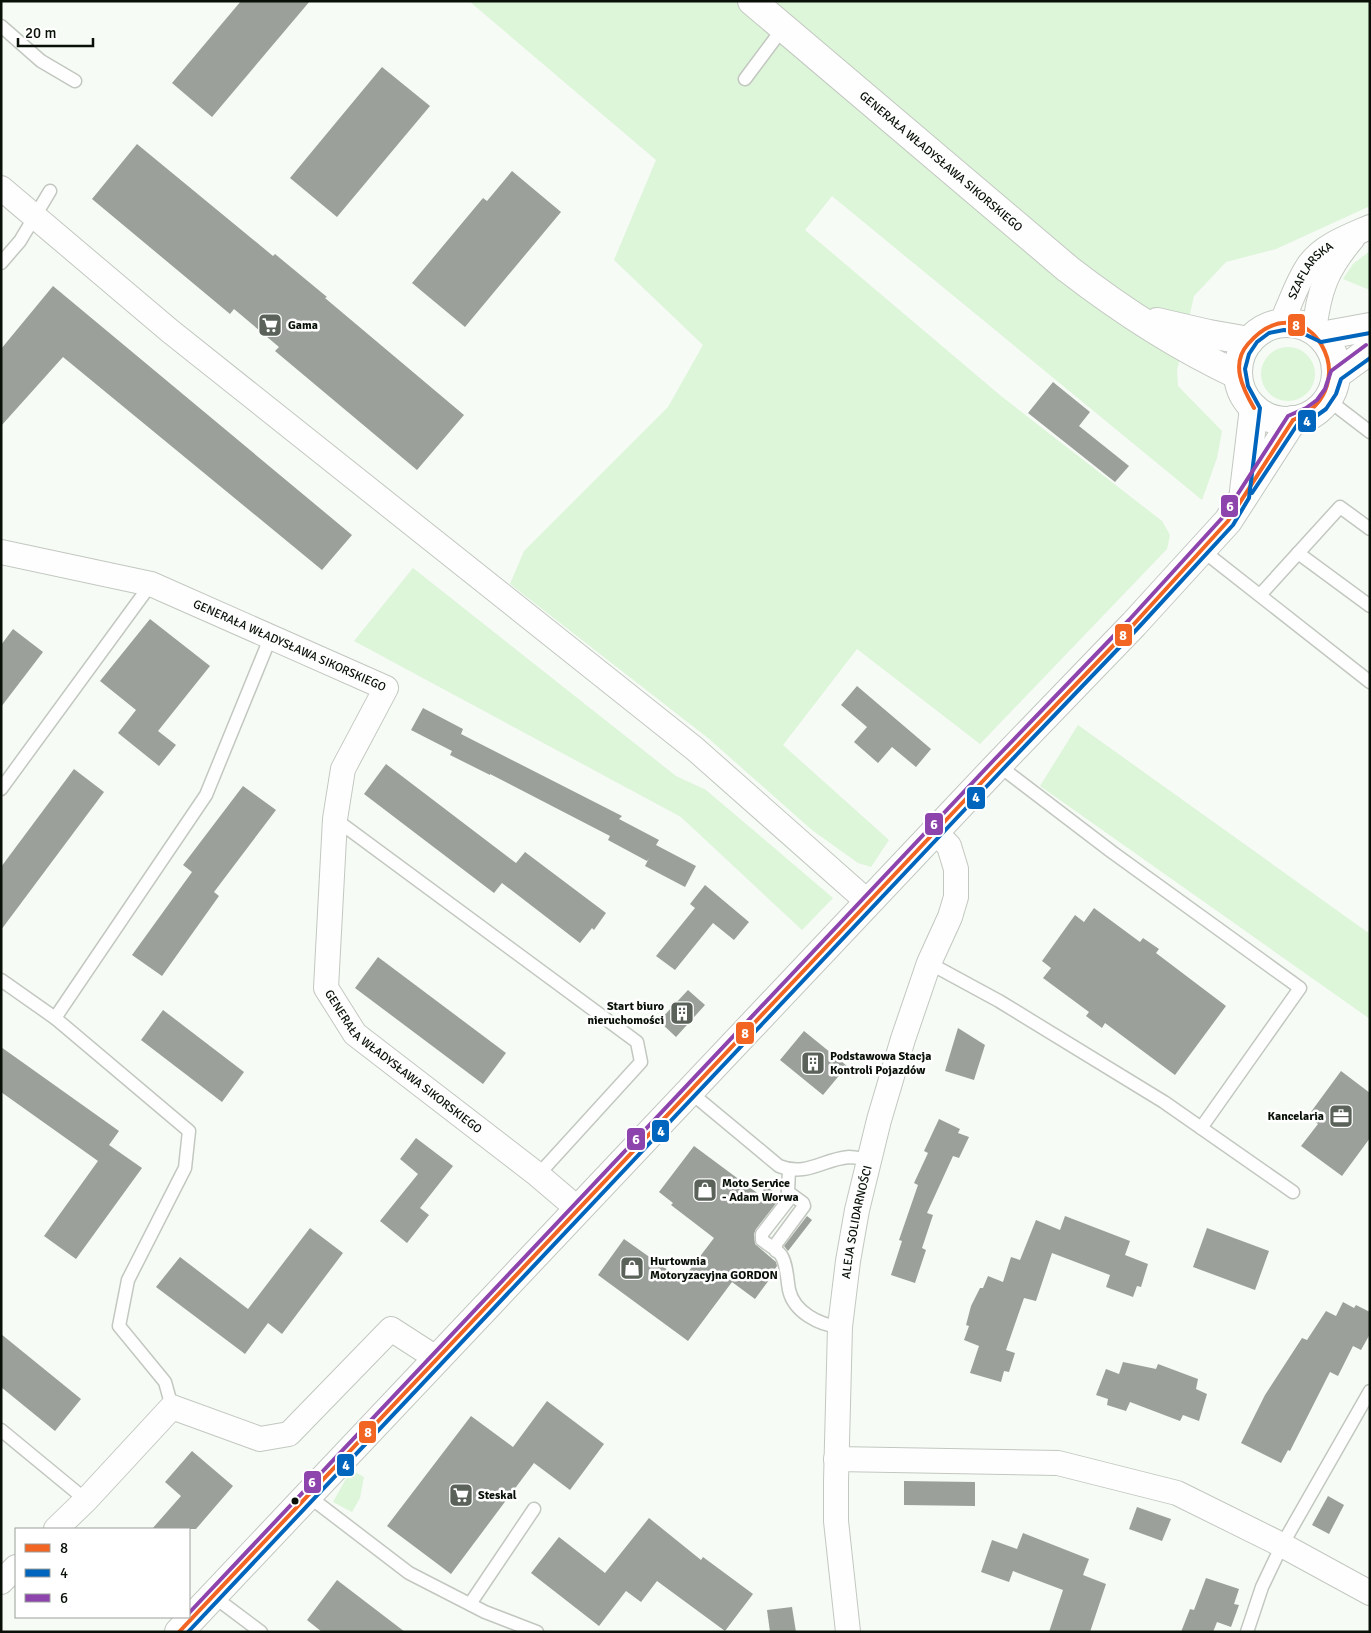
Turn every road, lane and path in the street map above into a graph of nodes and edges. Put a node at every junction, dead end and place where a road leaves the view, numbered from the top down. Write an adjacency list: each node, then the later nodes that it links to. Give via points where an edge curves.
1 (752, 1): 3 (street, GENERAŁA WŁADYSŁAWA SIKORSKIEGO)
2 (1, 26): 5 (lane, via 40,61)
3 (783, 28): 4 (lane); 11 (street, GENERAŁA WŁADYSŁAWA SIKORSKIEGO, via 1068,270)
4 (745, 79)
5 (75, 81)
6 (1, 188): 8 (street)
7 (50, 191): 8 (lane)
8 (33, 217): 10 (lane, via 20,241); 36 (street, via 178,337 696,749)
9 (1364, 230): 12 (street, SZAFLARSKA, via 1319,254 1308,265); 14 (street, SZAFLARSKA, via 1336,260 1322,288)
10 (1, 263)
11 (1134, 317): 15 (street, GENERAŁA WŁADYSŁAWA SIKORSKIEGO); 17 (street, GENERAŁA WŁADYSŁAWA SIKORSKIEGO)
12 (1281, 323): 14 (street, via 1298,324); 15 (street, via 1269,326)
13 (1370, 327): 14 (street)
14 (1317, 333): 18 (street, via 1332,354)
15 (1248, 341): 17 (street, via 1240,358)
16 (1370, 350): 18 (street)
17 (1238, 375): 19 (street, via 1243,393)
18 (1332, 387): 20 (street, via 1318,409); 21 (lane)
19 (1254, 408): 20 (street, via 1279,420); 22 (street)
20 (1293, 420): 22 (street)
21 (1370, 432)
22 (1244, 495): 24 (street, via 1228,521)
23 (1370, 529): 26 (lane, via 1340,507)
24 (1202, 550): 28 (lane); 32 (street)
25 (1, 552): 27 (street, GENERAŁA WŁADYSŁAWA SIKORSKIEGO)
26 (1298, 553): 28 (lane); 29 (lane)
27 (151, 584): 30 (street, GENERAŁA WŁADYSŁAWA SIKORSKIEGO); 33 (lane)
28 (1260, 595): 31 (lane)
29 (1370, 606)
30 (270, 636): 34 (street, GENERAŁA WŁADYSŁAWA SIKORSKIEGO, via 386,688 344,769); 39 (lane, via 206,795)
31 (1370, 682)
32 (998, 765): 35 (street); 41 (lane, via 1300,988)
33 (1, 789)
34 (335, 819): 44 (street, GENERAŁA WŁADYSŁAWA SIKORSKIEGO, via 326,988 355,1034); 44 (lane, via 637,1042 641,1062)
35 (936, 832): 36 (street); 37 (street, ALEJA SOLIDARNOŚCI, via 949,846 956,869 956,897)
36 (869, 903): 40 (street)
37 (929, 963): 41 (lane, via 1016,1011); 42 (street, ALEJA SOLIDARNOŚCI, via 888,1087)
38 (1, 980): 39 (lane)
39 (55, 1018): 52 (lane, via 189,1131 185,1168 128,1280 119,1326 165,1382)
40 (690, 1092): 43 (lane, via 779,1166); 47 (street)
41 (1201, 1128): 46 (lane)
42 (869, 1160): 43 (lane, via 849,1157); 49 (street, ALEJA SOLIDARNOŚCI, via 848,1261)
43 (789, 1170): 45 (lane)
44 (538, 1175): 47 (street, GENERAŁA WŁADYSŁAWA SIKORSKIEGO)
45 (788, 1192): 48 (lane, via 804,1206 776,1244); 48 (lane, via 790,1198 762,1234 762,1240)
46 (1293, 1192)
47 (578, 1209): 50 (street)
48 (776, 1250): 49 (lane, via 783,1261 790,1293 800,1308 813,1320)
49 (840, 1327): 54 (street, ALEJA SOLIDARNOŚCI)
50 (436, 1358): 52 (street, via 391,1329 289,1434 260,1439); 55 (street)
51 (1370, 1391): 59 (lane)
52 (172, 1407): 56 (street)
53 (1, 1430): 56 (lane)
54 (836, 1459): 59 (street, via 1058,1463 1178,1492); 68 (street, ALEJA SOLIDARNOŚCI, via 836,1521)
55 (307, 1495): 63 (street); 64 (lane, via 409,1573)
56 (86, 1500): 58 (street)
57 (534, 1509): 64 (lane)
58 (57, 1528)
59 (1282, 1545): 62 (street); 69 (lane, via 1262,1587)
60 (15, 1569): 61 (street)
61 (1, 1582)
62 (1370, 1593)
63 (213, 1596): 65 (street); 66 (lane)
64 (470, 1604): 67 (lane)
65 (179, 1632)
66 (261, 1632)
67 (537, 1632)
68 (848, 1632)
69 (1247, 1632)

